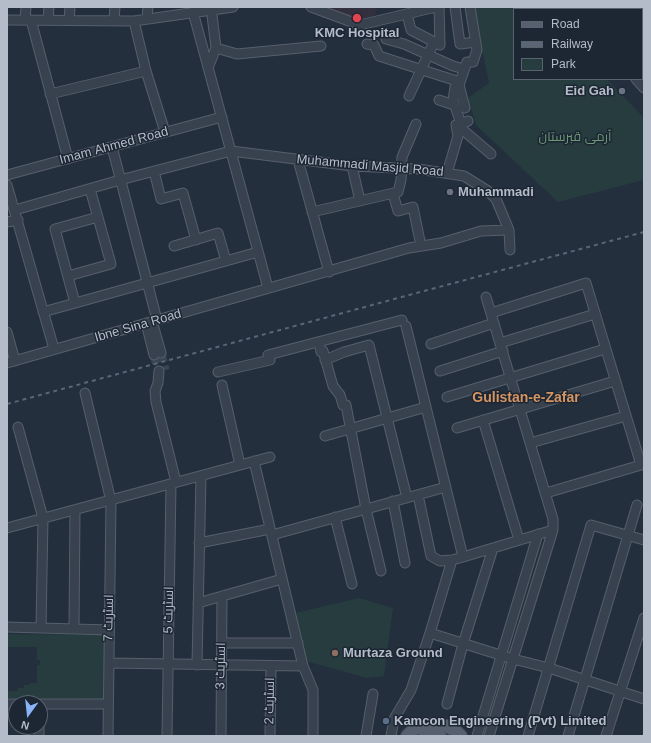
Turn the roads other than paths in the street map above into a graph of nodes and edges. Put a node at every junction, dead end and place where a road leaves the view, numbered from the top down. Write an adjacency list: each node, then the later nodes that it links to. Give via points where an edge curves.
1 (26, 7): 17 (street)
2 (49, 7): 18 (street)
3 (70, 7): 19 (street)
4 (115, 7): 20 (street)
5 (148, 7): 15 (street)
6 (233, 7): 10 (street)
7 (435, 7): 14 (street); 23 (street, via 441,45)
8 (455, 7): 24 (street, via 460,44)
9 (470, 7): 24 (street)
10 (211, 8): 13 (street); 27 (street)
11 (315, 8): 12 (street)
12 (331, 11): 14 (street, via 360,25)
13 (193, 12): 15 (street); 29 (street)
14 (407, 14): 23 (street, via 411,30)
15 (147, 19): 21 (street)
16 (7, 20): 17 (street)
17 (28, 20): 18 (street); 36 (street)
18 (48, 20): 19 (street)
19 (69, 20): 20 (street)
20 (114, 20): 21 (street)
21 (134, 20): 32 (street)
22 (386, 39): 28 (street, via 404,44)
23 (434, 42): 28 (street)
24 (476, 42): 31 (street, via 474,62 467,62)
25 (367, 44): 30 (street, via 374,45 379,56)
26 (321, 46): 27 (street, via 238,54)
27 (216, 48): 29 (street)
28 (427, 56): 30 (street); 31 (street)
29 (208, 68): 41 (street)
30 (421, 69): 34 (street); 37 (street)
31 (464, 69): 34 (street)
32 (146, 71): 36 (street); 44 (street)
33 (637, 80): 35 (street)
34 (459, 83): 39 (street, via 455,86); 40 (street)
35 (644, 88)
36 (50, 94): 48 (street)
37 (409, 96)
38 (439, 100): 39 (street, via 451,104)
39 (453, 100): 42 (street)
40 (465, 108)
41 (222, 117): 44 (street, Imam Ahmed Road); 46 (street)
42 (464, 122): 47 (street, via 463,130); 53 (street, via 456,125 458,136)
43 (416, 124): 51 (street, via 404,151)
44 (165, 132): 45 (street, Imam Ahmed Road)
45 (112, 147): 48 (street, Imam Ahmed Road); 55 (street)
46 (231, 151): 49 (street, Muhammadi Masjid Road); 52 (street); 70 (street)
47 (491, 154)
48 (68, 159): 54 (street, Imam Ahmed Road)
49 (298, 160): 50 (street, Muhammadi Masjid Road); 61 (street)
50 (352, 166): 51 (street, Muhammadi Masjid Road); 59 (street)
51 (401, 168): 53 (street, Muhammadi Masjid Road); 58 (street, via 398,192)
52 (154, 171): 55 (street); 66 (street, via 161,199 183,193)
53 (447, 173): 65 (street, Muhammadi Masjid Road, via 464,176 488,191 496,199)
54 (7, 175)
55 (120, 180): 57 (street); 74 (street)
56 (7, 185): 60 (street)
57 (90, 189): 60 (street); 62 (street)
58 (393, 194): 59 (street); 68 (street, via 398,211 413,207)
59 (360, 201): 61 (street)
60 (15, 210): 63 (street)
61 (312, 212): 72 (street)
62 (98, 217): 73 (street, via 55,229); 73 (street, via 111,264)
63 (18, 220): 64 (street); 78 (street)
64 (7, 222)
65 (509, 230): 68 (street, Ibne Sina Road, via 481,231); 69 (street, Muhammadi Masjid Road)
66 (196, 240): 67 (street); 71 (street, via 218,234)
67 (174, 246)
68 (421, 246): 72 (street, Ibne Sina Road)
69 (510, 250)
70 (258, 252): 71 (street); 75 (street)
71 (226, 261): 74 (street)
72 (329, 272): 75 (street, Ibne Sina Road)
73 (68, 276): 77 (street)
74 (147, 282): 77 (street); 81 (street)
75 (268, 288): 81 (street, Ibne Sina Road)
76 (486, 298): 79 (street)
77 (75, 303): 78 (street)
78 (43, 312): 88 (street)
79 (491, 312): 80 (street, via 586,283); 82 (street)
80 (595, 314): 86 (street); 87 (street)
81 (152, 322): 88 (street, Ibne Sina Road); 89 (street)
82 (494, 323): 85 (street); 86 (street)
83 (7, 332): 91 (street)
84 (319, 342): 90 (street); 94 (street, via 268,355 270,360); 100 (street, via 404,323)
85 (431, 344)
86 (501, 347): 93 (street); 95 (street)
87 (606, 348): 95 (street); 96 (street)
88 (54, 350): 91 (street, Ibne Sina Road)
89 (158, 354)
90 (325, 360): 103 (street, via 369,345); 106 (street, via 333,386 340,395 343,405 346,404)
91 (11, 362)
92 (162, 371): 114 (street, اسٹریٹ 5, via 155,391 156,402)
93 (440, 371)
94 (218, 372)
95 (511, 378): 99 (street); 101 (street)
96 (615, 381): 101 (street); 102 (street)
97 (222, 385): 112 (street)
98 (85, 393): 119 (street, اسٹریٹ 7)
99 (447, 397)
100 (426, 407): 103 (street); 115 (street)
101 (520, 409): 104 (street); 109 (street)
102 (626, 416): 109 (street); 116 (street, via 641,465)
103 (387, 418): 106 (street); 118 (street)
104 (483, 420): 107 (street); 131 (street)
105 (18, 427): 125 (street)
106 (351, 428): 108 (street); 122 (street)
107 (457, 428)
108 (325, 436)
109 (530, 443): 116 (street)
110 (270, 457): 111 (street)
111 (254, 461): 112 (street); 128 (street)
112 (240, 465): 113 (street)
113 (201, 476): 114 (street); 133 (street)
114 (174, 483): 119 (street); 155 (street, اسٹریٹ 5)
115 (446, 487): 117 (street); 135 (street)
116 (546, 493): 127 (street)
117 (418, 495): 118 (street); 136 (street, via 431,556 440,561)
118 (407, 498): 120 (street)
119 (111, 500): 123 (street); 147 (street, اسٹریٹ 7)
120 (393, 501): 122 (street); 137 (street)
121 (637, 505): 130 (street)
122 (366, 509): 124 (street); 138 (street)
123 (75, 510): 125 (street); 146 (street)
124 (335, 517): 128 (street); 140 (street)
125 (43, 518): 126 (street); 145 (street)
126 (7, 528)
127 (554, 530): 129 (street); 153 (street)
128 (271, 532): 133 (street); 139 (street)
129 (538, 534): 131 (street); 152 (street)
130 (628, 535): 132 (street); 160 (street, via 591,525); 161 (street)
131 (519, 540): 134 (street)
132 (644, 540)
133 (199, 543): 142 (street)
134 (493, 548): 135 (street); 151 (street)
135 (463, 557): 136 (street)
136 (452, 560): 148 (street)
137 (405, 563)
138 (381, 571)
139 (282, 579): 141 (street); 150 (street)
140 (352, 584)
141 (222, 596): 142 (street); 149 (street, اسٹریٹ 3)
142 (198, 603): 156 (street)
143 (644, 618): 162 (street)
144 (7, 628): 145 (street)
145 (41, 628): 146 (street)
146 (74, 629): 147 (street)
147 (109, 630): 154 (street, اسٹریٹ 7)
148 (430, 633): 151 (street); 174 (street, via 411,690 394,719)
149 (222, 643): 150 (street); 157 (street, اسٹریٹ 3)
150 (298, 643): 159 (street)
151 (463, 644): 152 (street); 167 (street)
152 (501, 656): 153 (street); 179 (street)
153 (513, 659): 160 (street); 180 (street)
154 (109, 663): 155 (street); 166 (street, اسٹریٹ 7)
155 (168, 664): 156 (street); 169 (street, اسٹریٹ 5)
156 (197, 665): 157 (street)
157 (221, 666): 158 (street); 170 (street, اسٹریٹ 3)
158 (271, 666): 159 (street); 171 (street, اسٹریٹ 2)
159 (303, 666): 172 (street, via 313,690)
160 (549, 668): 161 (street); 181 (street)
161 (585, 680): 162 (street); 182 (street)
162 (620, 691): 164 (street); 183 (street)
163 (373, 694): 173 (street)
164 (644, 699)
165 (48, 704): 166 (street)
166 (108, 704): 168 (street, اسٹریٹ 7)
167 (447, 704)
168 (108, 736)
169 (167, 736)
170 (221, 736)
171 (270, 736)
172 (313, 736)
173 (366, 736)
174 (391, 736)
175 (407, 736): 178 (main road, via 424,724 446,726)
176 (425, 736): 177 (main road)
177 (440, 736)
178 (461, 736)
179 (478, 736)
180 (489, 736)
181 (528, 736)
182 (568, 736)
183 (606, 736)

